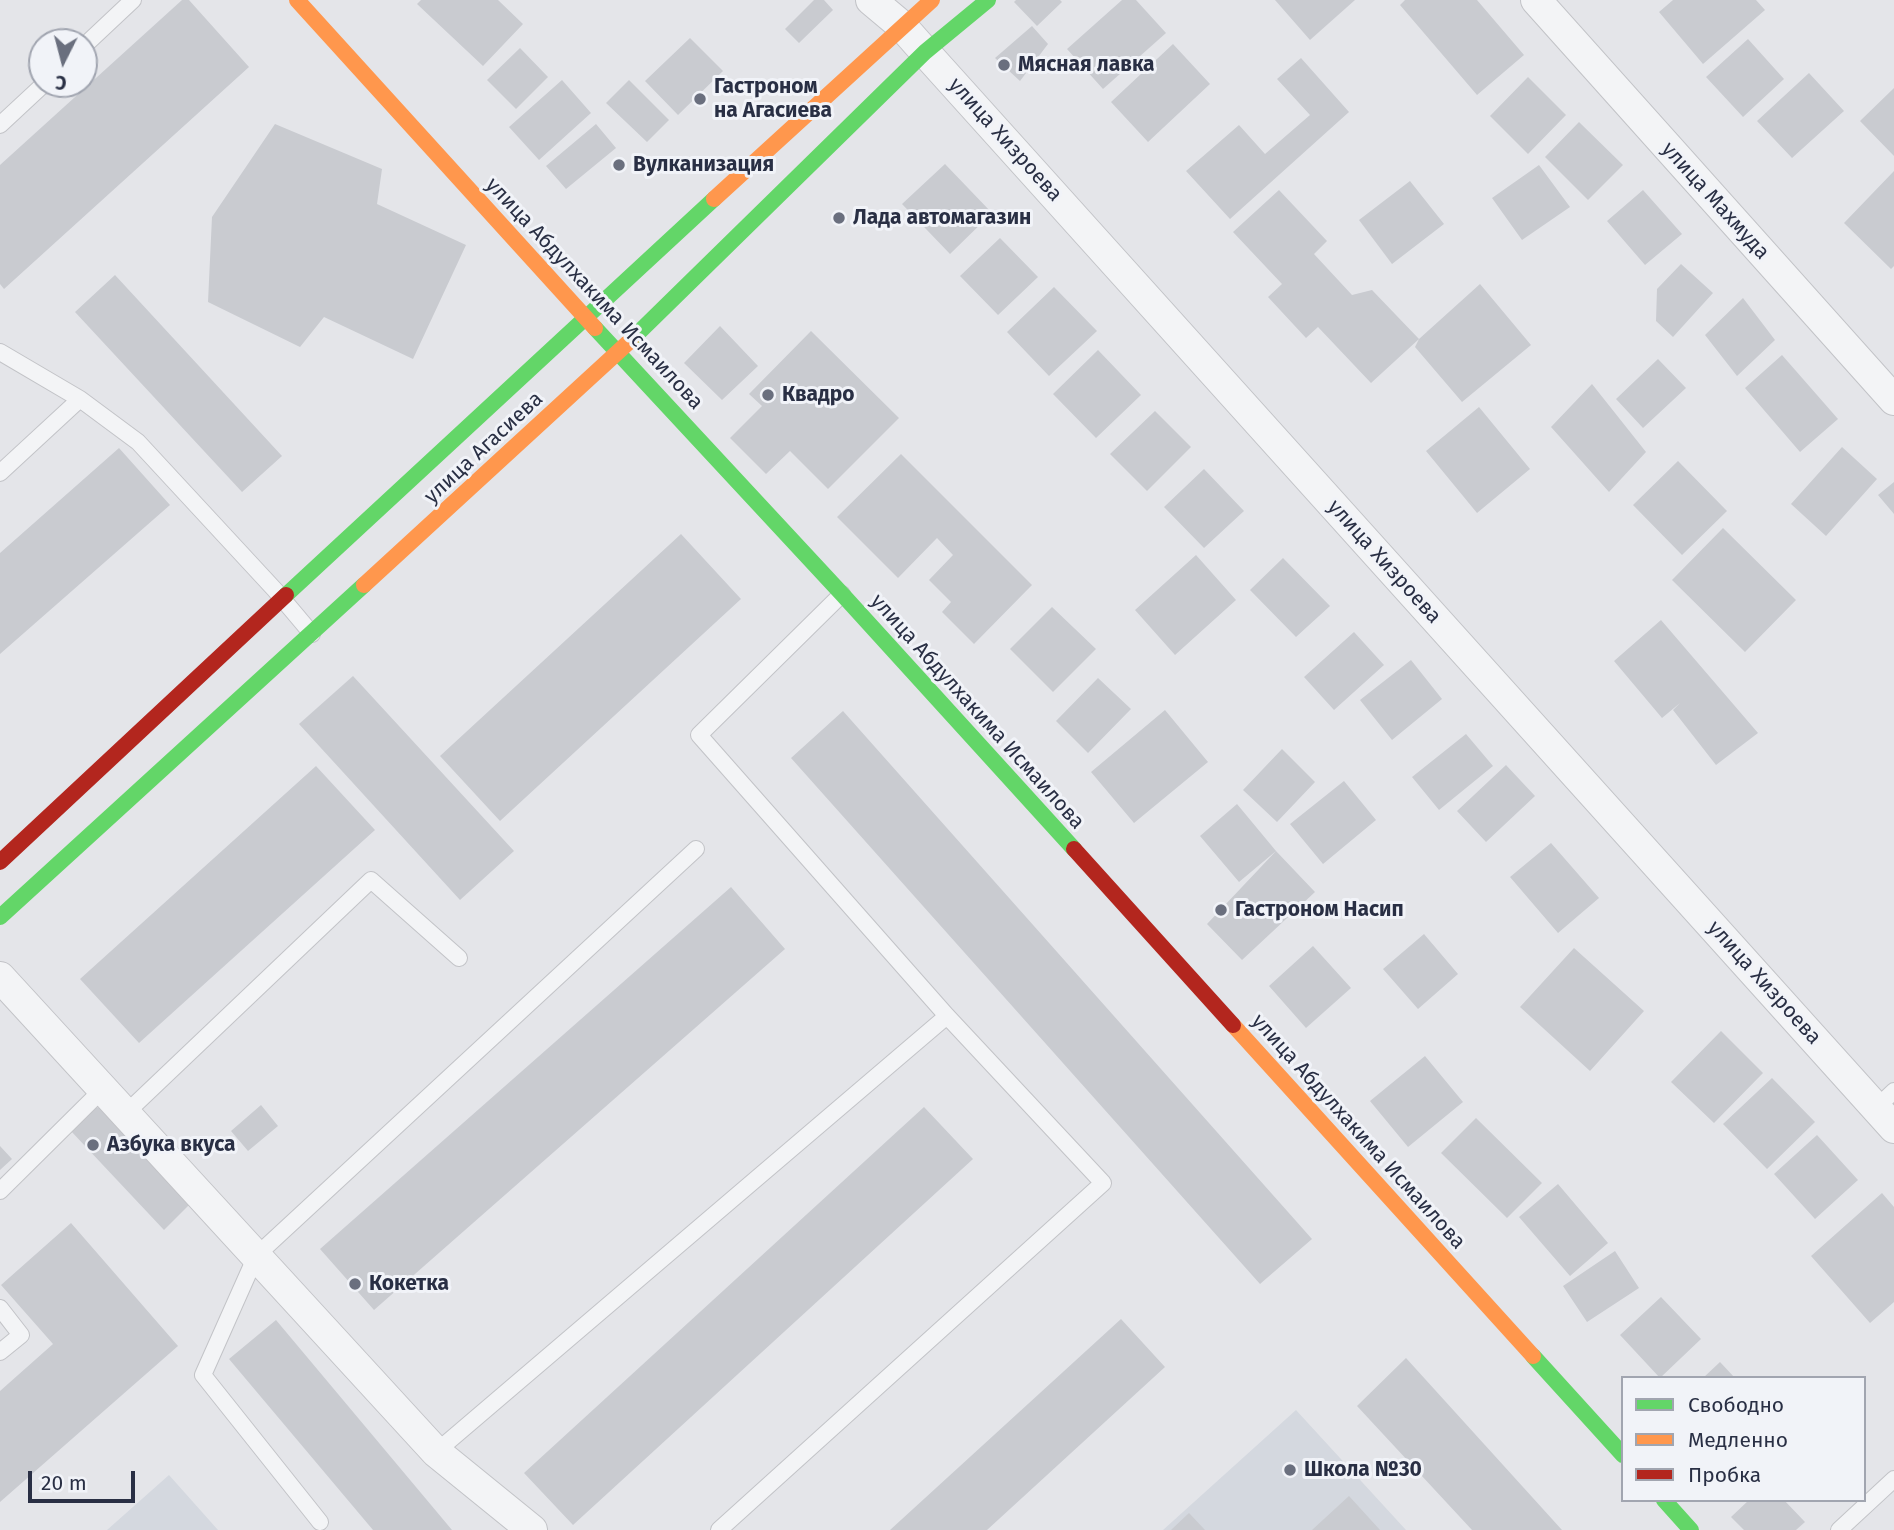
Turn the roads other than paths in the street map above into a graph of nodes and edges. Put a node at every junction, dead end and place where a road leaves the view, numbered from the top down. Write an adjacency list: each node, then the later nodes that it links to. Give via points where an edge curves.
1 (133, 0): 8 (lane)
2 (297, 0): 12 (main road, улица Абдулхакима Исмаилова)
3 (871, 0): 7 (street, улица Хизроева)
4 (932, 0): 7 (main road, улица Агасиева)
5 (988, 0): 9 (main road, улица Агасиева)
6 (1536, 0): 16 (street, улица Махмуда)
7 (902, 26): 9 (street, улица Хизроева); 12 (main road, улица Агасиева)
8 (98, 33)
9 (925, 52): 14 (main road, улица Агасиева); 28 (street, улица Хизроева)
10 (29, 98): 11 (lane)
11 (0, 125)
12 (585, 317): 14 (main road, улица Абдулхакима Исмаилова); 19 (main road, улица Агасиева)
13 (0, 352): 15 (lane)
14 (619, 352): 18 (main road, улица Абдулхакима Исмаилова); 20 (main road, улица Агасиева)
15 (80, 399): 17 (lane); 19 (lane, via 138,442)
16 (1894, 400)
17 (0, 473)
18 (842, 594): 26 (lane, via 699,735); 35 (main road, улица Абдулхакима Исмаилова)
19 (283, 599): 20 (lane); 22 (main road, улица Агасиева)
20 (312, 634): 23 (main road, улица Агасиева)
21 (695, 849): 31 (lane)
22 (0, 862)
23 (0, 917)
24 (459, 958): 29 (lane, via 371,880)
25 (0, 977): 27 (street)
26 (947, 1016): 34 (lane); 40 (lane, via 1103,1183)
27 (103, 1090): 29 (street); 30 (lane)
28 (1888, 1109)
29 (125, 1114): 31 (street)
30 (0, 1192)
31 (256, 1256): 34 (street); 38 (lane, via 203,1375)
32 (0, 1308): 33 (lane, via 21,1335)
33 (0, 1353)
34 (436, 1452): 39 (street)
35 (1621, 1453)
36 (1894, 1479): 42 (lane)
37 (1666, 1502): 41 (main road)
38 (320, 1522)
39 (532, 1530)
40 (719, 1530)
41 (1691, 1530)
42 (1839, 1530)

